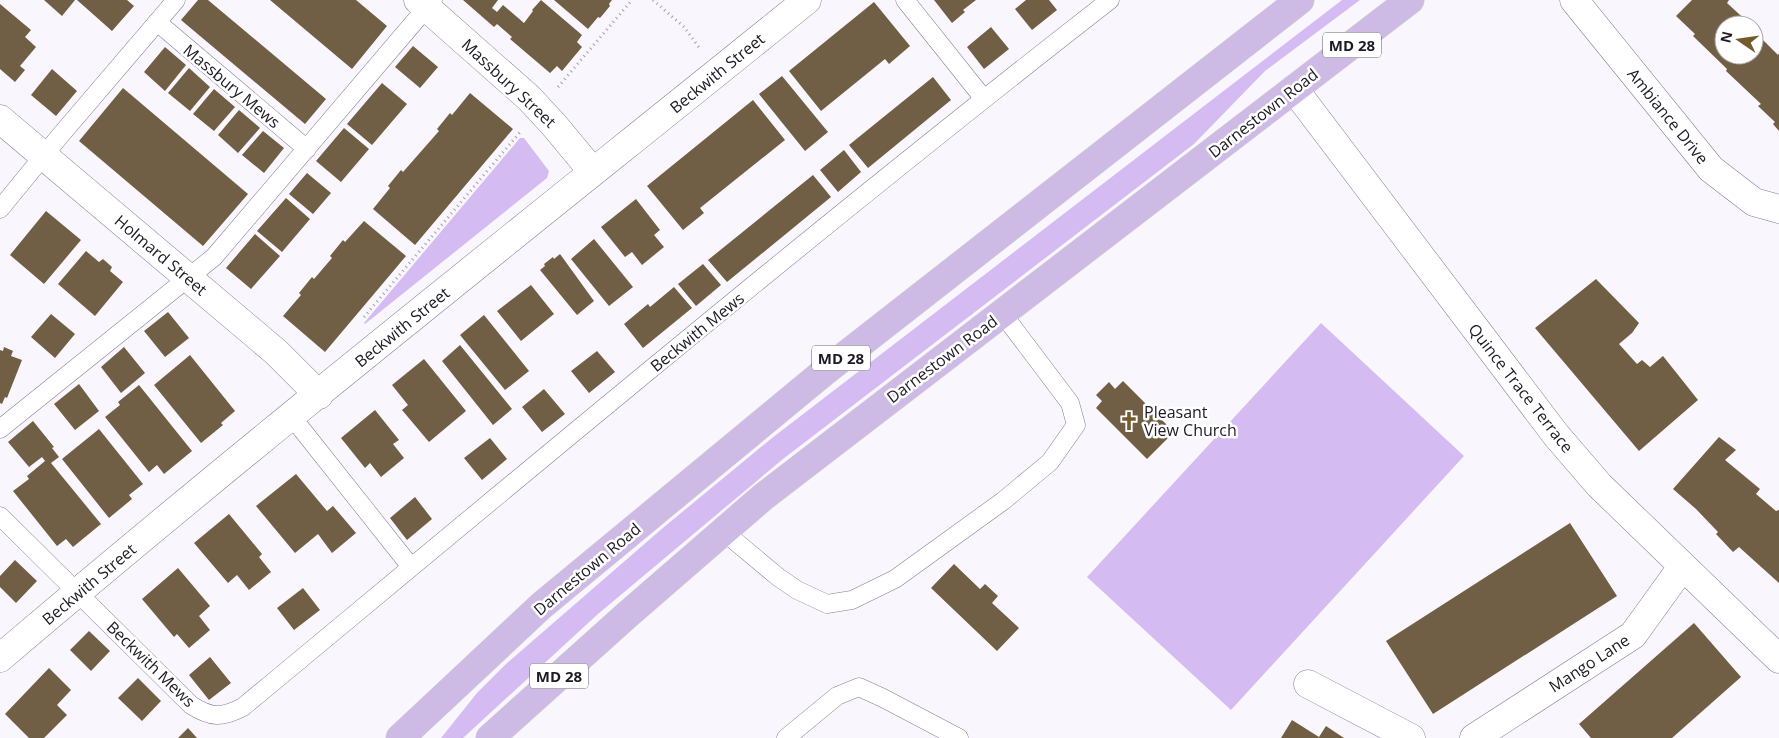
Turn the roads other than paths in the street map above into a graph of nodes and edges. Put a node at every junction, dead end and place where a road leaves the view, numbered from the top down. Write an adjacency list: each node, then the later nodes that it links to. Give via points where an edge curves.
1 (176, 0): 9 (lane)
2 (807, 0): 15 (street, Beckwith Street)
3 (906, 0): 11 (lane)
4 (1110, 0): 11 (lane, Beckwith Mews)
5 (1300, 0): 31 (main road, Darnestown Road / MD 28, via 824,372 541,606)
6 (1410, 0): 10 (main road, Darnestown Road / MD 28)
7 (1574, 0): 17 (street, Ambiance Drive, via 1711,169 1754,202)
8 (426, 3): 13 (lane); 15 (street, Massbury Street, via 529,98)
9 (157, 22): 13 (lane, Massbury Mews); 14 (lane)
10 (1294, 89): 19 (main road, Darnestown Road / MD 28); 26 (street, Quince Trace Terrace, via 1556,435 1599,485)
11 (984, 99): 25 (lane, Beckwith Mews)
12 (0, 119): 14 (street, Holmard Street)
13 (307, 149): 18 (lane, via 226,244)
14 (43, 156): 16 (lane); 18 (street, Holmard Street)
15 (593, 172): 20 (street, Beckwith Street)
16 (0, 209)
17 (1779, 209)
18 (189, 278): 20 (street, Holmard Street, via 276,352); 22 (lane)
19 (1002, 313): 24 (main road, Darnestown Road / MD 28); 24 (lane, via 1070,403 1076,425 1050,462 1003,501 895,579 852,600 827,604 796,590)
20 (319, 395): 21 (street, Beckwith Street)
21 (292, 416): 25 (lane); 27 (street, Beckwith Street)
22 (0, 429)
23 (0, 516): 27 (lane, Beckwith Mews)
24 (723, 531): 32 (main road, Darnestown Road / MD 28)
25 (411, 567): 27 (lane, Beckwith Mews, via 243,706 220,715 210,715 191,705)
26 (1682, 567): 29 (street, Quince Trace Terrace); 36 (street, Mango Lane, via 1633,634)
27 (77, 592): 28 (street, Beckwith Street)
28 (0, 658)
29 (1779, 659)
30 (1308, 684): 35 (street)
31 (400, 738)
32 (490, 738)
33 (786, 738): 34 (lane, via 837,696 859,687)
34 (959, 738)
35 (1411, 738)
36 (1474, 738)

